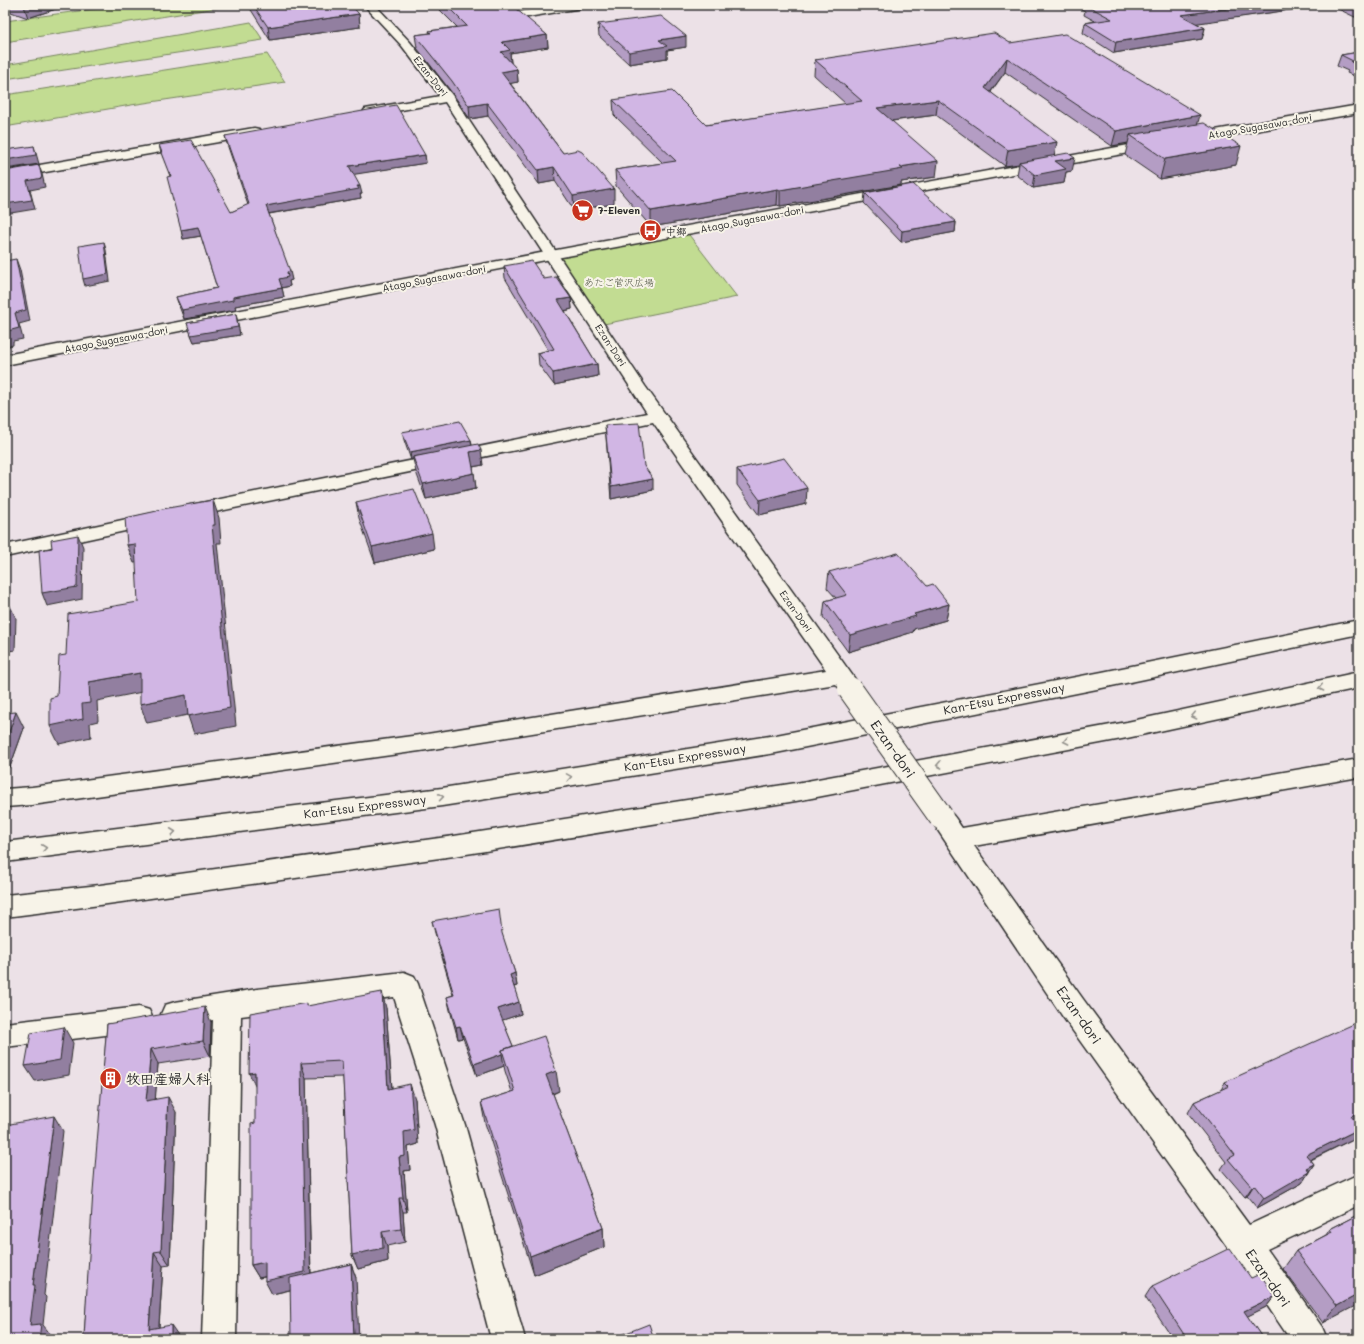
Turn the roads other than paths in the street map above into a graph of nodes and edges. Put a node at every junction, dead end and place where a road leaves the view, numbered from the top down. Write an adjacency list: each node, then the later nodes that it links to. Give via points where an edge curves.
1 (368, 5): 4 (main road, Ezan-Dori, via 406,44)
2 (505, 5): 3 (main road, via 516,16)
3 (581, 5)
4 (448, 98): 6 (main road); 9 (main road, Ezan-Dori)
5 (1359, 109): 9 (main road, Atago Sugasawa-dori)
6 (355, 114)
7 (269, 129): 8 (main road)
8 (5, 175)
9 (551, 255): 10 (main road, Atago Sugasawa-dori); 11 (main road, Ezan-Dori)
10 (5, 360)
11 (657, 416): 12 (main road); 15 (main road, Ezan-Dori)
12 (5, 551)
13 (1359, 627): 19 (main road, Kan-Etsu Expressway, one-way to 13, via 442,797 768,745)
14 (1359, 680): 20 (main road, one-way to 20, via 1127,730 796,792 454,846)
15 (846, 682): 17 (main road, via 732,692 427,742); 18 (main road, Ezan-dori, bridge)
16 (1359, 768): 18 (main road)
17 (5, 798)
18 (949, 828): 24 (main road, Ezan-dori, via 1073,1008)
19 (5, 852)
20 (5, 906)
21 (227, 1006): 22 (main road); 25 (main road); 26 (main road, via 404,984 450,1125)
22 (5, 1035)
23 (1359, 1189): 24 (main road)
24 (1244, 1244): 27 (main road, Ezan-dori)
25 (219, 1339)
26 (508, 1339)
27 (1310, 1339)

